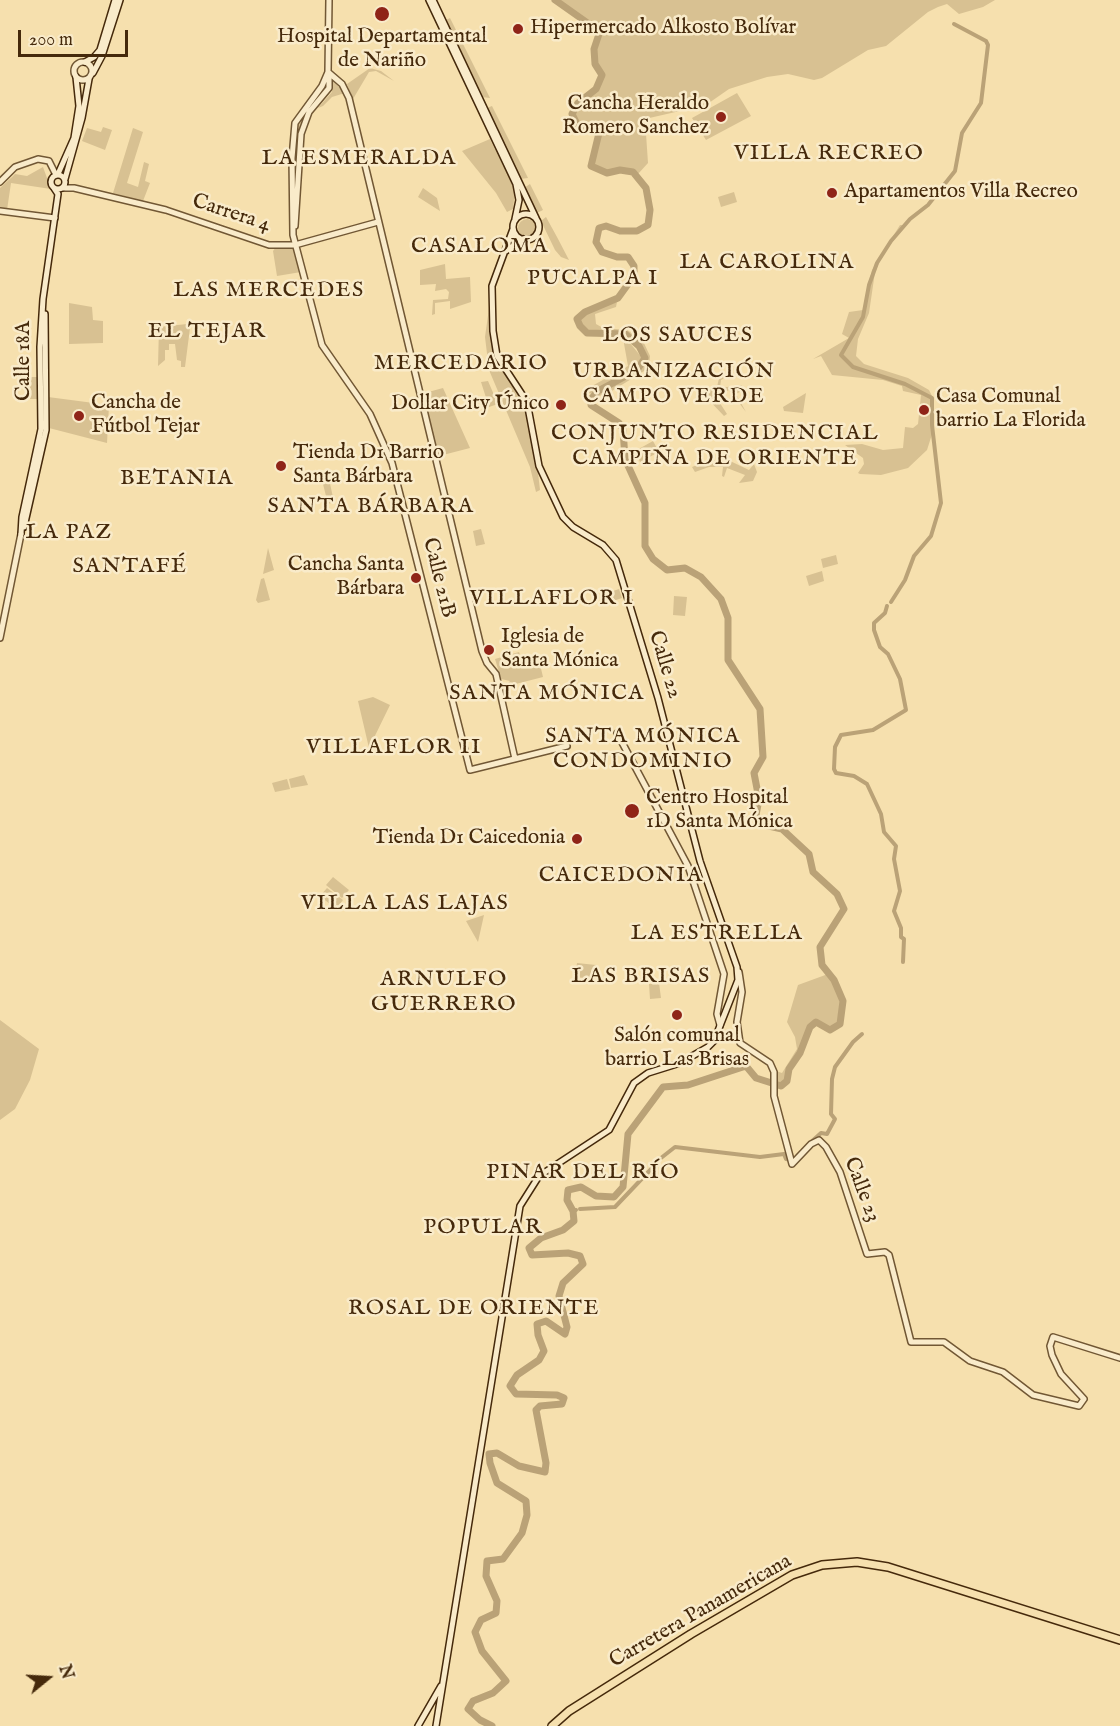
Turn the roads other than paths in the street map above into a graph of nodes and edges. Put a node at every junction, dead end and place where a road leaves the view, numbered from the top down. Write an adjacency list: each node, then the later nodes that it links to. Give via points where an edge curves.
1 (116, 0): 5 (street, via 100,50)
2 (120, 0): 7 (street)
3 (330, 0): 6 (street)
4 (431, 0): 18 (street); 19 (street, via 516,184 519,200)
5 (85, 62): 7 (street); 8 (street, via 75,66)
6 (328, 72): 20 (street, via 342,84 349,98); 22 (street, Calle 21B, via 329,88 309,112 301,134); 22 (street, Calle 21B, via 295,123)
7 (93, 73): 9 (street)
8 (76, 77): 9 (street, via 82,81); 10 (street, via 79,106 74,138)
9 (89, 79): 11 (street)
10 (57, 175): 11 (street); 12 (street, via 49,161 38,159 15,167); 13 (street, via 51,181)
11 (65, 180): 14 (street); 15 (street, Carrera 4)
12 (0, 182)
13 (54, 188): 14 (street); 17 (street, Calle 18A, via 58,194)
14 (62, 188): 15 (street, Carrera 4); 26 (street, Calle 18A, via 46,299 46,430)
15 (74, 188): 24 (street, Carrera 4, via 166,210 269,245)
16 (0, 211): 17 (street)
17 (55, 218): 26 (street, Calle 18A, via 43,299 41,429)
18 (536, 218): 19 (street, via 523,214); 23 (street, via 537,233)
19 (515, 219): 21 (street)
20 (378, 222): 24 (street, Carrera 4); 30 (street, via 482,651 496,674)
21 (513, 229): 23 (street); 25 (street, Calle 22)
22 (293, 235): 24 (street, Calle 21B)
23 (523, 239): 25 (street)
24 (295, 245): 30 (street, Calle 21B, via 322,345 370,414 392,463 470,770)
25 (503, 255): 31 (street, Calle 22, via 492,286 495,345 503,368 527,402 539,466 553,500 567,522 603,545 616,561 658,698 700,861)
26 (21, 534): 27 (street, Calle 18A)
27 (0, 638)
28 (617, 733): 32 (street, via 688,866 724,978 717,1014)
29 (567, 746): 30 (street)
30 (515, 759)
31 (737, 967): 32 (street, Calle 22, via 737,987); 33 (street, Calle 22, via 741,981 737,1010 740,1043 770,1063 791,1160)
32 (720, 1025): 36 (street, Calle 22, via 708,1047 634,1083 609,1130 539,1176 524,1196 516,1223)
33 (819, 1140): 34 (street, Calle 23, via 840,1172 867,1254 888,1255 911,1342 945,1342 970,1361 1003,1372 1041,1398 1079,1406 1084,1399 1061,1374 1052,1355 1053,1337)
34 (1120, 1358)
35 (1120, 1640): 39 (highway, Carretera Panamericana, via 888,1567 857,1562 822,1565 792,1575 681,1640 569,1711)
36 (444, 1679): 37 (street); 38 (street, Calle 22)
37 (418, 1726)
38 (436, 1726)
39 (552, 1726)

